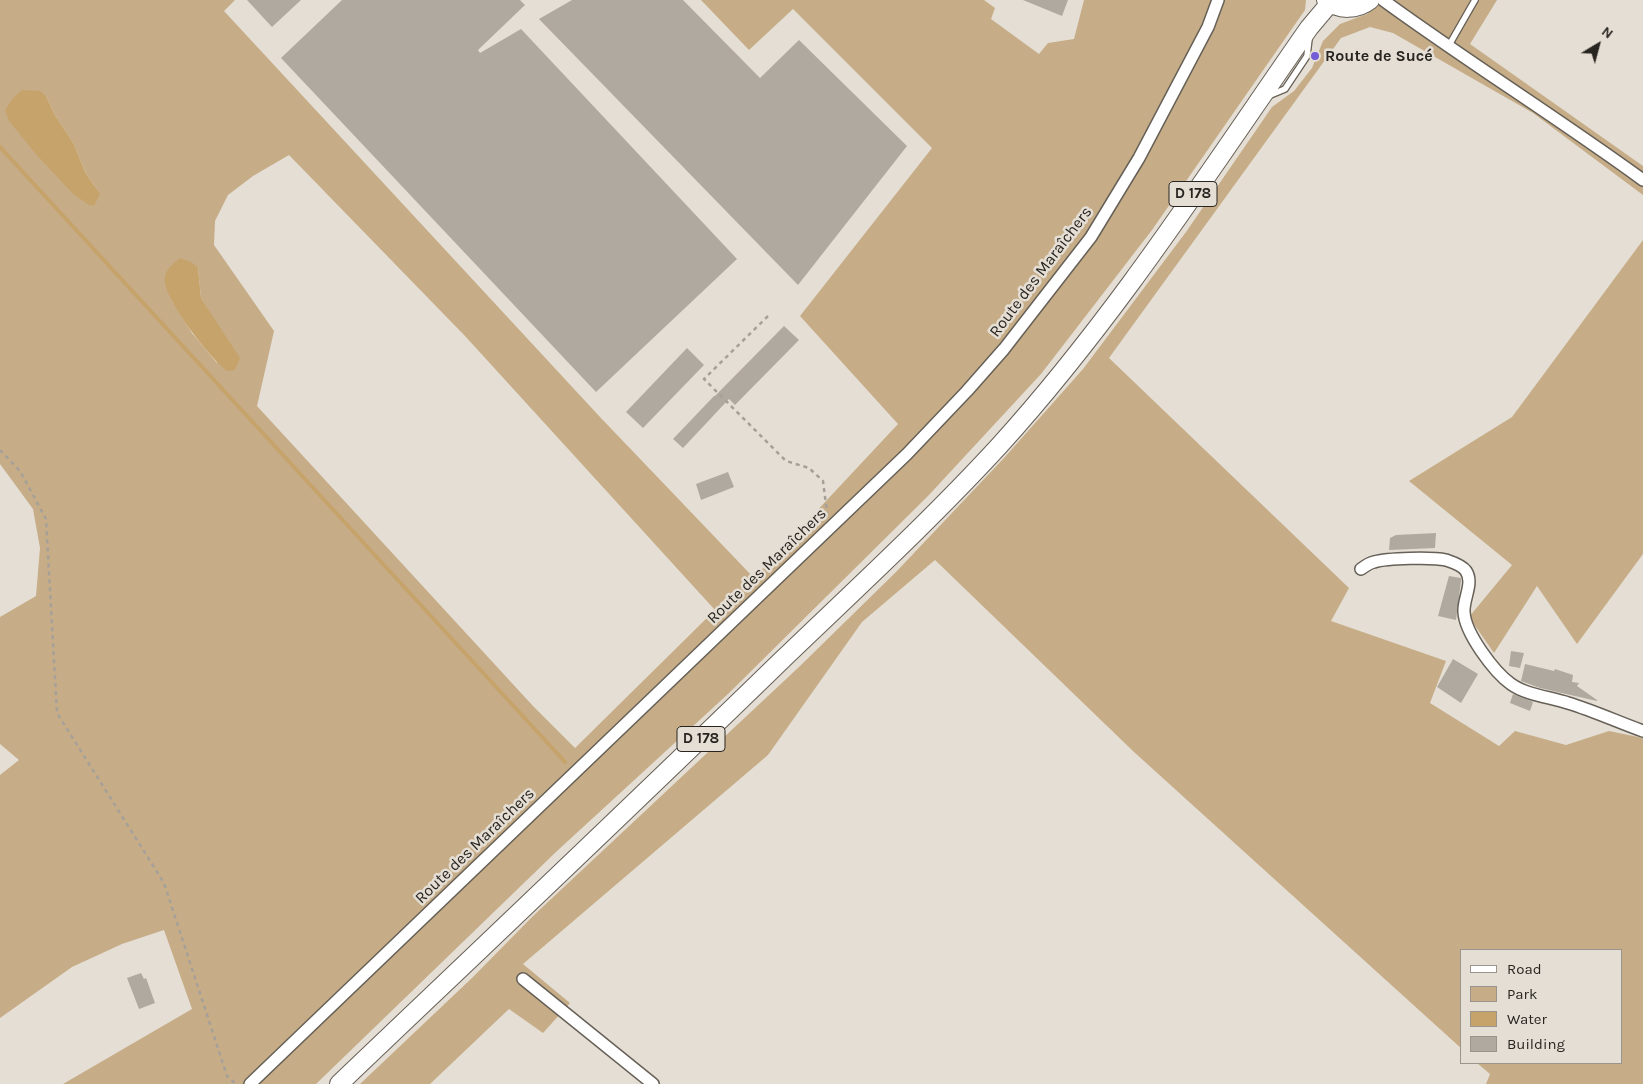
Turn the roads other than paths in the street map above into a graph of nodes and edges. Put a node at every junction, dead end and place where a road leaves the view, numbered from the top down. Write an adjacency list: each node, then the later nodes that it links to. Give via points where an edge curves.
1 (1218, 0): 11 (street, Route des Maraîchers, via 1208,27 1139,158 1091,237 968,391 907,454)
2 (1370, 0): 5 (main road, via 1359,7 1349,8)
3 (1383, 0): 6 (street)
4 (1475, 0): 6 (lane)
5 (1328, 1): 12 (main road, D 178, via 1123,295 995,451 702,738)
6 (1448, 46): 7 (street)
7 (1643, 180)
8 (1361, 569): 9 (street, via 1374,562 1406,559 1456,563 1466,571 1469,582 1464,610 1471,635 1511,684)
9 (1643, 731)
10 (523, 979): 13 (street)
11 (250, 1084)
12 (339, 1084)
13 (653, 1084)

